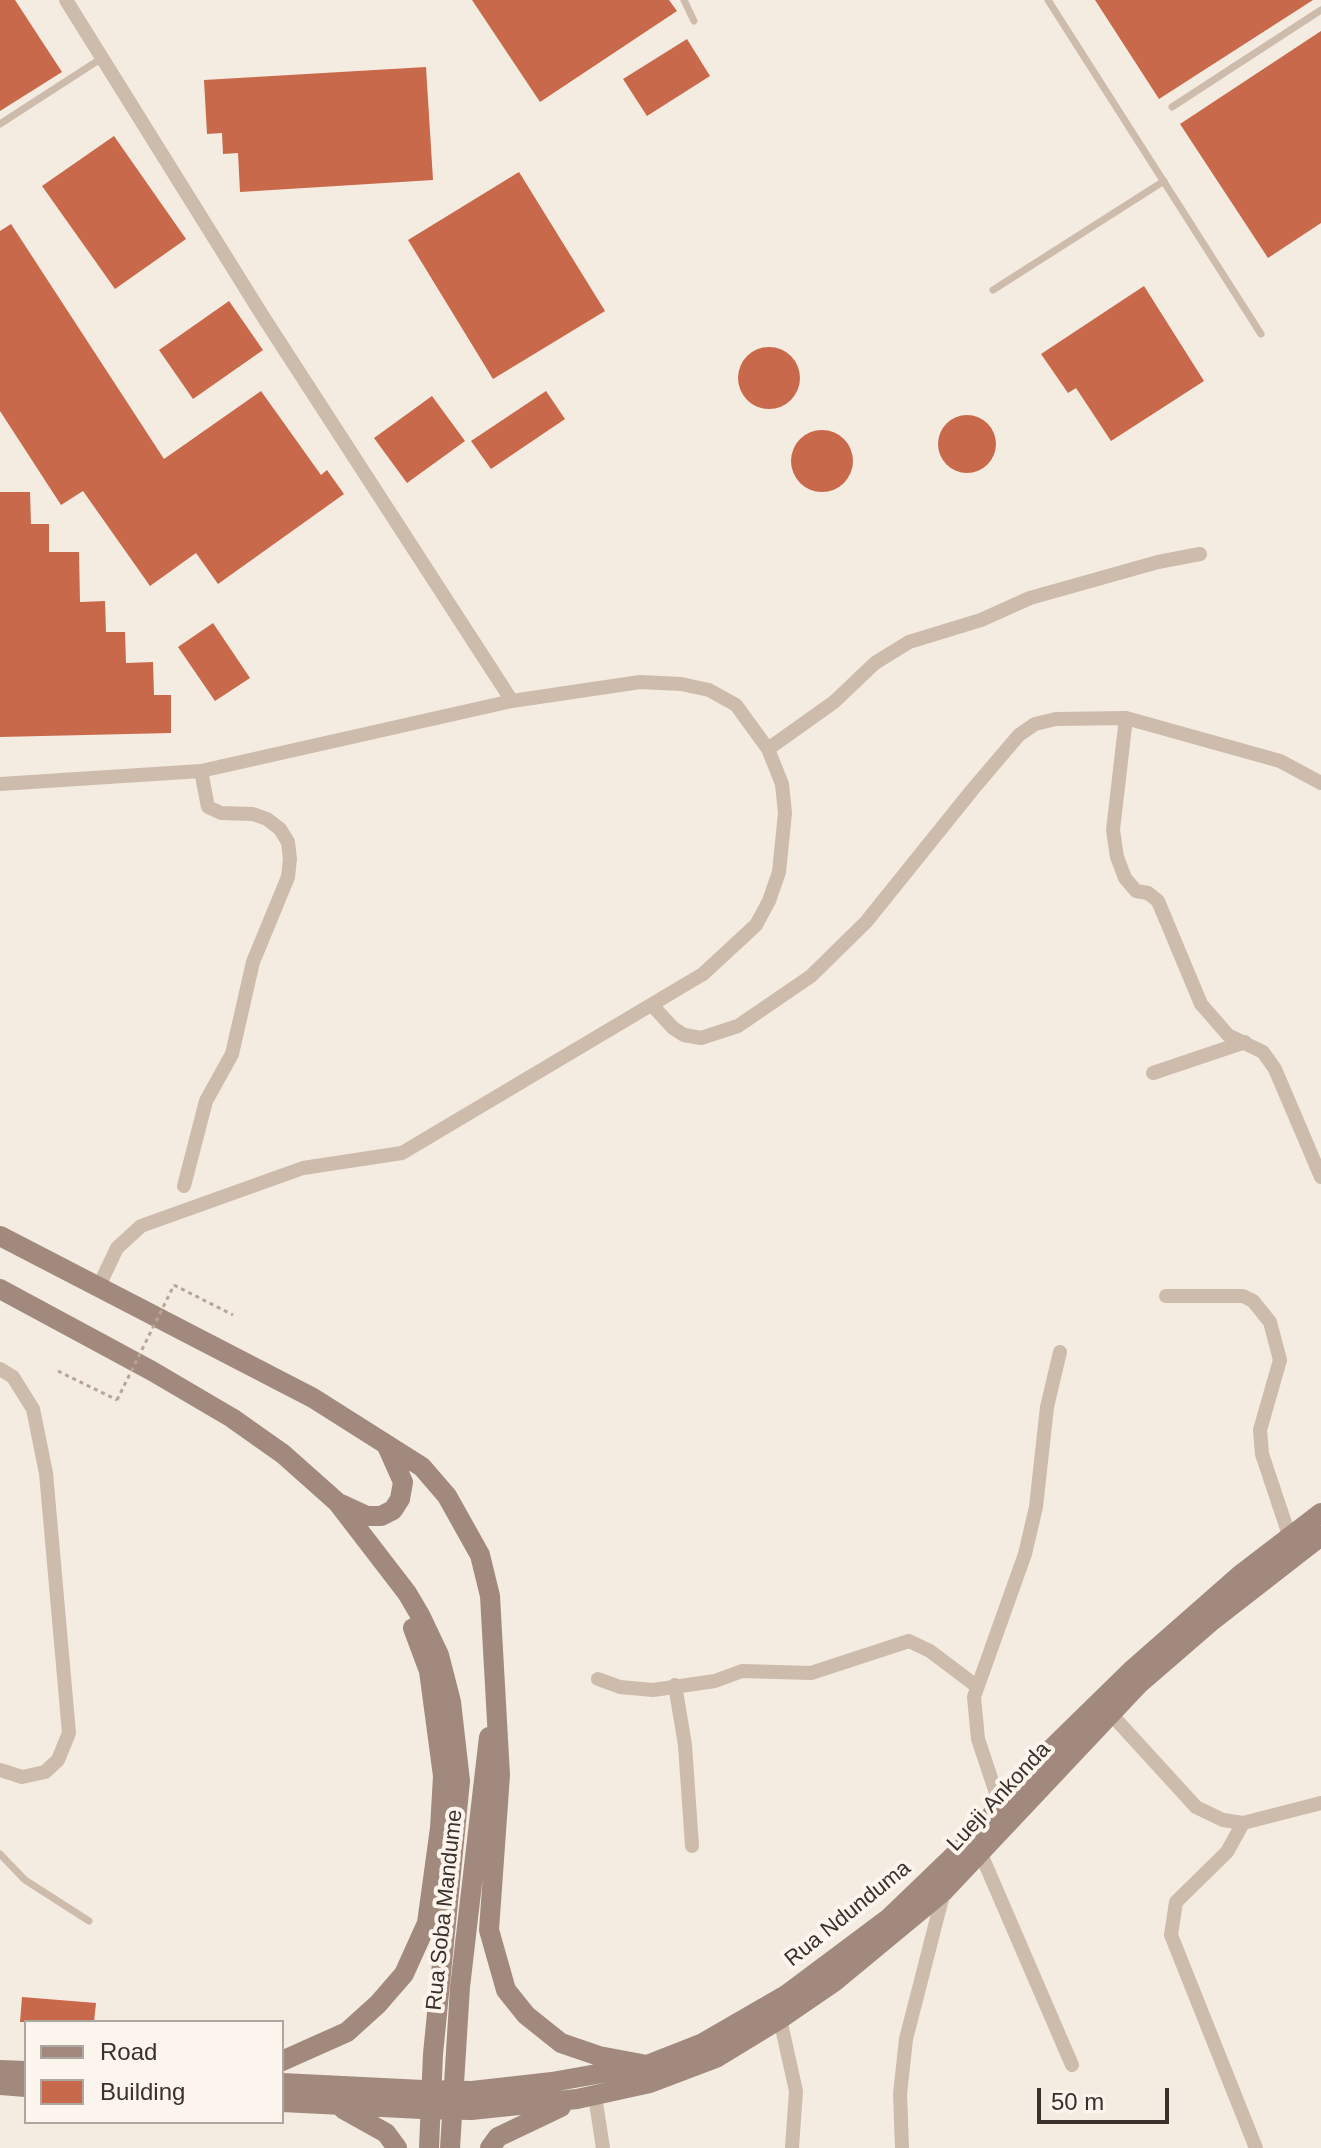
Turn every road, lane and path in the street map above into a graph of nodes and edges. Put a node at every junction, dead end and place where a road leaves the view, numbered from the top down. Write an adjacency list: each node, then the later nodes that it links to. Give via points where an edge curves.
1 (66, 0): 6 (street)
2 (684, 0): 5 (lane)
3 (1048, 0): 9 (lane)
4 (1321, 10): 7 (lane)
5 (694, 21)
6 (102, 58): 8 (lane); 13 (street)
7 (1172, 107)
8 (0, 124)
9 (1164, 181): 10 (lane); 11 (lane)
10 (993, 290)
11 (1261, 334)
12 (1200, 554): 15 (street, via 1030,598 909,642)
13 (512, 701): 15 (street, via 640,682 681,684 709,690 736,705); 16 (street)
14 (1126, 718): 17 (street, via 1280,761); 19 (street, via 1056,719 1019,735 845,945 811,976 738,1026 701,1038 684,1035); 20 (street, via 1113,830 1117,857 1136,891 1158,901 1201,1004 1228,1035)
15 (768, 749): 19 (street, via 782,784 785,813 779,872 769,901 756,925 735,946 703,974)
16 (201, 771): 18 (street); 23 (street, via 208,807 267,819 288,842 290,859 288,877 253,962 232,1054 206,1101)
17 (1321, 783)
18 (0, 784)
19 (652, 1005): 25 (street, via 402,1153 303,1168 141,1226 117,1248)
20 (1245, 1042): 21 (street); 22 (street, via 1263,1052 1275,1069)
21 (1153, 1073)
22 (1321, 1177)
23 (184, 1186)
24 (0, 1236): 25 (main road)
25 (98, 1288): 32 (main road, via 313,1398)
26 (0, 1289): 33 (main road, via 232,1418)
27 (1166, 1296): 36 (street, via 1243,1296 1270,1322 1280,1360 1260,1430 1262,1454)
28 (233, 1315): 31 (path, bridge, via 174,1285 117,1400)
29 (1060, 1352): 41 (street, via 1025,1554)
30 (0, 1369): 43 (street, via 13,1377 33,1409 46,1473 69,1733 58,1760 45,1772 22,1777)
31 (58, 1371)
32 (386, 1443): 33 (main road, via 403,1482 393,1510 367,1516); 38 (main road, via 436,1482 480,1555 490,1596)
33 (337, 1502): 35 (main road)
34 (1321, 1513): 36 (main road, Rua Ndunduma)
35 (356, 1527): 53 (main road, via 400,1601 429,1671 443,1776 432,1891 427,1923 404,1974 378,2004 347,2032); 67 (main road, via 407,1593 439,1655 458,1743 460,1781)
36 (1289, 1535): 45 (main road, Rua Ndunduma, via 1133,1669 1042,1758)
37 (1321, 1536): 42 (main road, Lueji Ankonda, via 1213,1620)
38 (496, 1678): 57 (main road, via 500,1775 489,1930 506,1990 526,2015 561,2043); 68 (main road, Rua Soba Mandume, via 460,1987)
39 (598, 1679): 40 (street, via 636,1690)
40 (675, 1685): 41 (street, via 715,1681 742,1671 811,1673 902,1641 923,1646); 47 (street)
41 (975, 1685): 45 (street, via 978,1739)
42 (1111, 1714): 46 (street, via 1196,1807); 49 (main road, Lueji Ankonda)
43 (0, 1770)
44 (1321, 1803): 46 (street)
45 (1001, 1808): 57 (main road, Rua Ndunduma, via 889,1918 786,1995)
46 (1243, 1823): 73 (street, via 1227,1852 1176,1902 1171,1935)
47 (692, 1846)
48 (0, 1854): 51 (lane, via 25,1880)
49 (981, 1854): 50 (main road, Lueji Ankonda); 54 (street)
50 (944, 1891): 52 (main road, Lueji Ankonda, via 834,1982); 72 (street, via 906,2039)
51 (89, 1921)
52 (780, 2019): 57 (main road, Lueji Ankonda, via 716,2058); 71 (street, via 796,2091)
53 (284, 2060)
54 (1072, 2065)
55 (0, 2070): 56 (main road)
56 (24, 2071)
57 (648, 2074): 61 (main road, Rua Ndunduma); 63 (main road, Rua Ndunduma, via 552,2082)
58 (284, 2083): 62 (main road, Rua Ndunduma)
59 (0, 2085): 60 (main road)
60 (24, 2087)
61 (586, 2098): 63 (main road, Rua Ndunduma); 69 (main road, via 498,2137); 70 (street)
62 (423, 2100): 63 (main road, Rua Ndunduma, bridge); 65 (main road, Rua Ndunduma)
63 (472, 2100)
64 (284, 2102): 65 (main road, Rua Ndunduma)
65 (335, 2105): 66 (main road, via 386,2133)
66 (397, 2148)
67 (429, 2148)
68 (450, 2148)
69 (490, 2148)
70 (603, 2148)
71 (792, 2148)
72 (902, 2148)
73 (1256, 2148)

